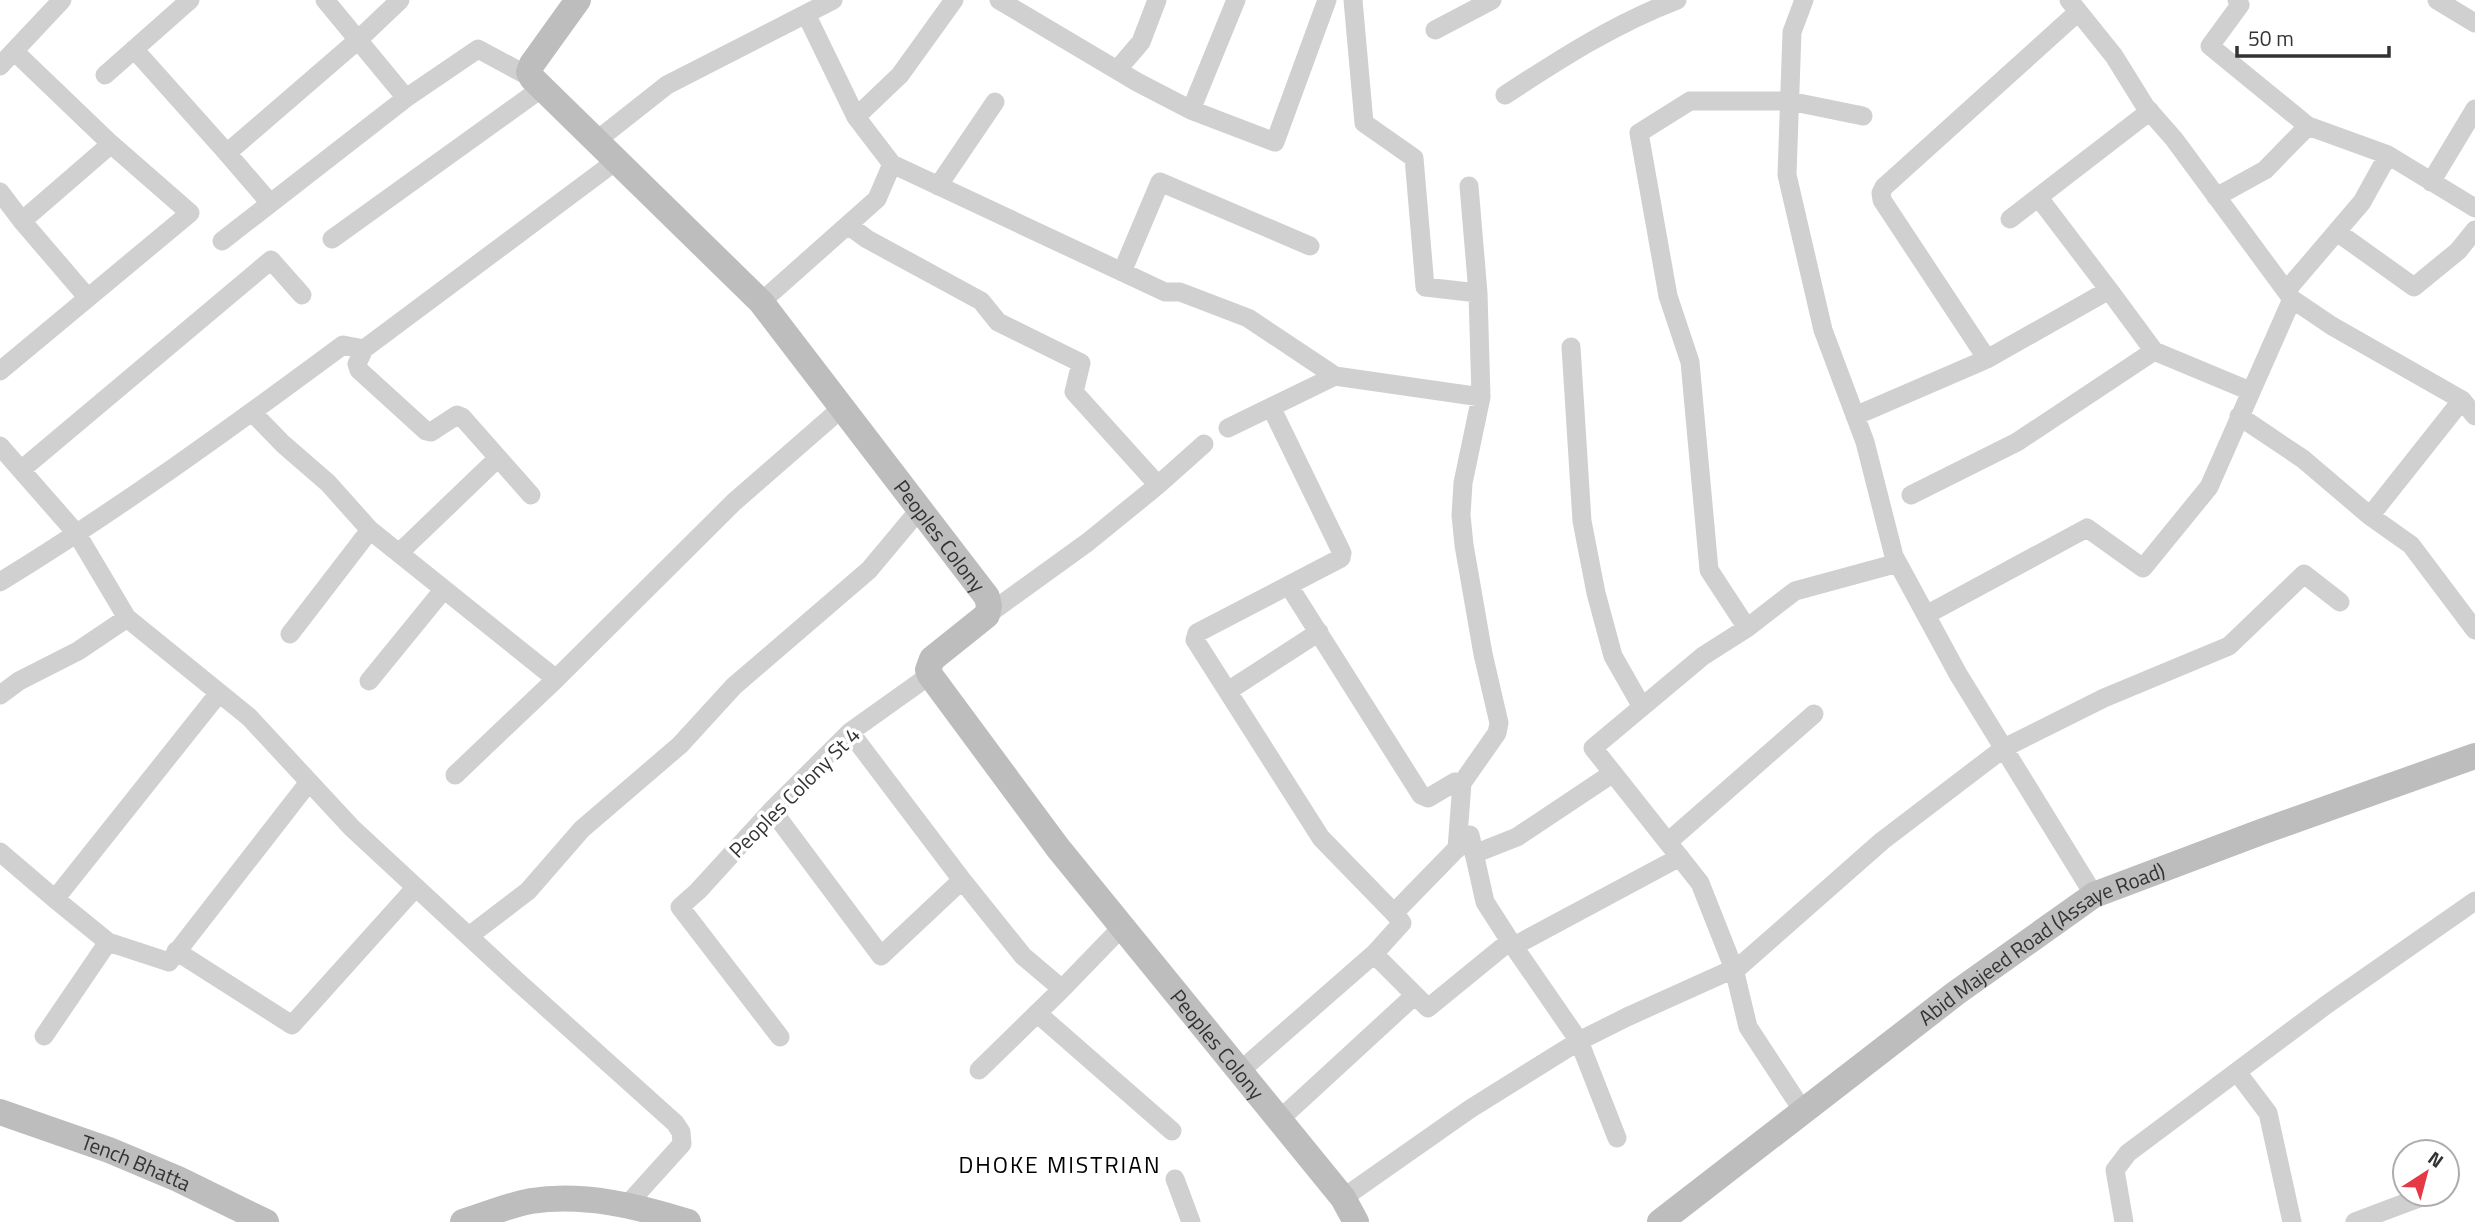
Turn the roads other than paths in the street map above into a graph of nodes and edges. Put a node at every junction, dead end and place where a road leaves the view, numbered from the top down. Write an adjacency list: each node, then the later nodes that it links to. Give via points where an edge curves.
1 (62, 0): 24 (street)
2 (190, 0): 23 (street)
3 (325, 0): 22 (street)
4 (400, 0): 22 (street)
5 (578, 0): 28 (street, via 532,64 529,72)
6 (833, 0): 19 (street)
7 (954, 0): 37 (street, via 900,75)
8 (999, 0): 26 (street)
9 (1157, 0): 26 (street, via 1141,42)
10 (1236, 0): 34 (street)
11 (1327, 0): 34 (street, via 1275,142)
12 (1353, 0): 63 (street, via 1364,123 1414,158 1425,287)
13 (1492, 0): 21 (street)
14 (1677, 0): 29 (street, via 1649,10 1561,58)
15 (1804, 0): 31 (street, via 1792,32)
16 (2237, 0): 38 (street, via 2240,5 2210,46)
17 (2437, 0): 20 (street)
18 (2073, 6): 35 (street); 71 (street, via 1881,193)
19 (806, 14): 37 (street); 39 (street, via 667,85)
20 (2475, 23)
21 (1434, 30)
22 (358, 40): 30 (street); 41 (street)
23 (134, 49): 27 (street); 41 (street)
24 (14, 51): 25 (street); 40 (street)
25 (0, 66)
26 (1117, 70): 34 (street)
27 (105, 75)
28 (537, 83): 30 (street, via 478,49); 39 (street, Peoples Colony); 58 (street)
29 (1506, 95)
30 (406, 98): 51 (street)
31 (1789, 101): 36 (street); 80 (street, via 1787,175 1823,330); 104 (street, via 1690,101 1639,133 1668,296 1690,362 1709,569)
32 (995, 102): 46 (street)
33 (2475, 109): 45 (street)
34 (1191, 110)
35 (2150, 111): 49 (street); 50 (street)
36 (1863, 116)
37 (856, 117): 44 (street)
38 (2308, 125): 42 (street); 50 (street, via 2265,170)
39 (596, 141): 43 (street, Peoples Colony)
40 (111, 144): 54 (street); 66 (street, via 190,213)
41 (227, 153): 51 (street)
42 (2388, 155): 45 (street); 57 (street, via 2362,202)
43 (617, 162): 67 (street, Peoples Colony); 69 (street)
44 (892, 164): 46 (street); 55 (street, via 877,199)
45 (2431, 182): 52 (street)
46 (938, 186): 61 (street)
47 (1469, 186): 63 (street)
48 (0, 192): 54 (street)
49 (2039, 198): 53 (street); 62 (street)
50 (2217, 198): 65 (street)
51 (270, 202): 59 (street)
52 (2475, 208)
53 (2010, 219)
54 (22, 221): 66 (street)
55 (848, 225): 67 (street); 88 (street, via 981,301 998,322 1081,363 1074,392)
56 (2475, 230): 57 (street, via 2458,251 2414,287)
57 (2337, 232): 65 (street)
58 (332, 239)
59 (222, 241)
60 (1310, 246): 61 (street, via 1160,182)
61 (1122, 272): 73 (street, via 1165,292 1180,292 1248,318)
62 (2109, 290): 70 (street); 71 (street)
63 (1478, 293): 75 (street)
64 (302, 295): 87 (street, via 271,260)
65 (2289, 295): 74 (street); 76 (street, via 2332,326)
66 (88, 298): 72 (street)
67 (761, 302): 77 (street, Peoples Colony)
68 (1571, 346): 114 (street, via 1583,521 1596,593 1613,656)
69 (363, 349): 79 (street, via 343,345); 86 (street, via 359,370 426,430 436,430 457,415)
70 (2154, 351): 74 (street); 90 (street, via 2017,442)
71 (1987, 359): 80 (street)
72 (0, 371)
73 (1335, 376): 75 (street); 78 (street)
74 (2250, 391): 81 (street)
75 (1481, 397): 122 (street, via 1461,514 1499,723 1497,733)
76 (2462, 400): 82 (street); 92 (street)
77 (843, 407): 91 (street, Peoples Colony); 109 (street, via 734,502)
78 (1271, 407): 83 (street); 98 (street, via 1342,553)
79 (252, 412): 93 (street, via 328,483); 94 (street)
80 (1855, 416): 96 (street)
81 (2239, 416): 92 (street, via 2303,459); 102 (street, via 2210,487 2143,568 2087,528)
82 (2475, 416)
83 (1228, 428)
84 (1204, 444): 88 (street)
85 (2, 451): 87 (street)
86 (498, 458): 89 (street); 95 (street)
87 (21, 470): 94 (street)
88 (1158, 485): 101 (street)
89 (531, 495)
90 (1911, 495)
91 (920, 509): 101 (street, Peoples Colony, via 987,597); 134 (street, via 869,570 734,686 680,745 582,829 528,891)
92 (2370, 516): 105 (street, via 2411,545)
93 (370, 530): 95 (street); 107 (street)
94 (77, 534): 97 (street); 103 (street)
95 (399, 553): 99 (street)
96 (1898, 563): 102 (street); 104 (street, via 1795,591)
97 (0, 582)
98 (1289, 586): 106 (street); 111 (street, via 1195,635)
99 (444, 589): 109 (street); 110 (street)
100 (2340, 602): 117 (street, via 2304,574 2229,646 2104,698)
101 (987, 615): 108 (street, Peoples Colony, via 932,659)
102 (1926, 615): 117 (street)
103 (127, 618): 112 (street); 113 (street, via 78,652)
104 (1747, 628): 114 (street, via 1703,656)
105 (2475, 630)
106 (1319, 632): 111 (street); 122 (street, via 1421,795 1428,797 1455,782)
107 (290, 634)
108 (930, 675): 116 (street, Peoples Colony St 4); 133 (street, Peoples Colony)
109 (556, 678): 120 (street)
110 (369, 681)
111 (1228, 691): 132 (street, via 1321,838)
112 (219, 693): 121 (street); 130 (street)
113 (0, 695)
114 (1642, 707): 119 (street, via 1593,748)
115 (1814, 715): 124 (street)
116 (850, 732): 123 (street, Peoples Colony St 4); 127 (street)
117 (2004, 748): 129 (street); 139 (street, via 1882,841)
118 (2475, 756): 129 (street, Abid Majeed Road (Assaye Road))
119 (1613, 773): 124 (street); 125 (street, via 1517,837)
120 (455, 775)
121 (309, 782): 128 (street); 137 (street)
122 (1462, 783): 125 (street)
123 (772, 810): 127 (street, via 881,956); 144 (street, Peoples Colony St 4, via 680,907)
124 (1674, 850): 136 (street); 139 (street, via 1700,883)
125 (1465, 851): 132 (street); 136 (street, via 1485,902)
126 (0, 852): 130 (street)
127 (962, 880): 140 (street, via 1023,956)
128 (415, 887): 134 (street); 137 (street, via 292,1025)
129 (2094, 895): 149 (street, Abid Majeed Road (Assaye Road), via 1956,993)
130 (55, 899): 135 (street)
131 (2475, 901): 148 (street)
132 (1394, 913): 138 (street, via 1402,923)
133 (1122, 927): 140 (street); 147 (street, Peoples Colony)
134 (469, 936): 156 (street, via 681,1132 682,1144)
135 (108, 942): 137 (street, via 169,962); 143 (street)
136 (1512, 943): 141 (street, via 1428,1008); 145 (street)
137 (176, 951)
138 (1374, 954): 141 (street); 147 (street)
139 (1734, 969): 145 (street); 149 (street, via 1748,1027)
140 (1062, 989): 142 (street)
141 (1415, 995): 151 (street)
142 (1037, 1013): 146 (street); 152 (street)
143 (44, 1036)
144 (780, 1037)
145 (1579, 1041): 153 (street); 155 (street)
146 (979, 1070)
147 (1239, 1072): 151 (street, Peoples Colony)
148 (2238, 1072): 164 (street, via 2119,1162 2115,1170); 165 (street, via 2268,1113)
149 (1803, 1111): 163 (street, Abid Majeed Road (Assaye Road))
150 (0, 1112): 158 (street, Tench Bhatta, via 109,1150)
151 (1279, 1120): 155 (street, Peoples Colony)
152 (1172, 1131)
153 (1617, 1138)
154 (1175, 1179): 161 (street)
155 (1343, 1198): 162 (street, Peoples Colony)
156 (626, 1206): 159 (street, via 578,1198 530,1201); 160 (street)
157 (2393, 1208): 166 (street)
158 (267, 1222)
159 (463, 1222)
160 (688, 1222)
161 (1191, 1222)
162 (1356, 1222)
163 (1660, 1222)
164 (2124, 1222)
165 (2292, 1222)
166 (2356, 1222)

